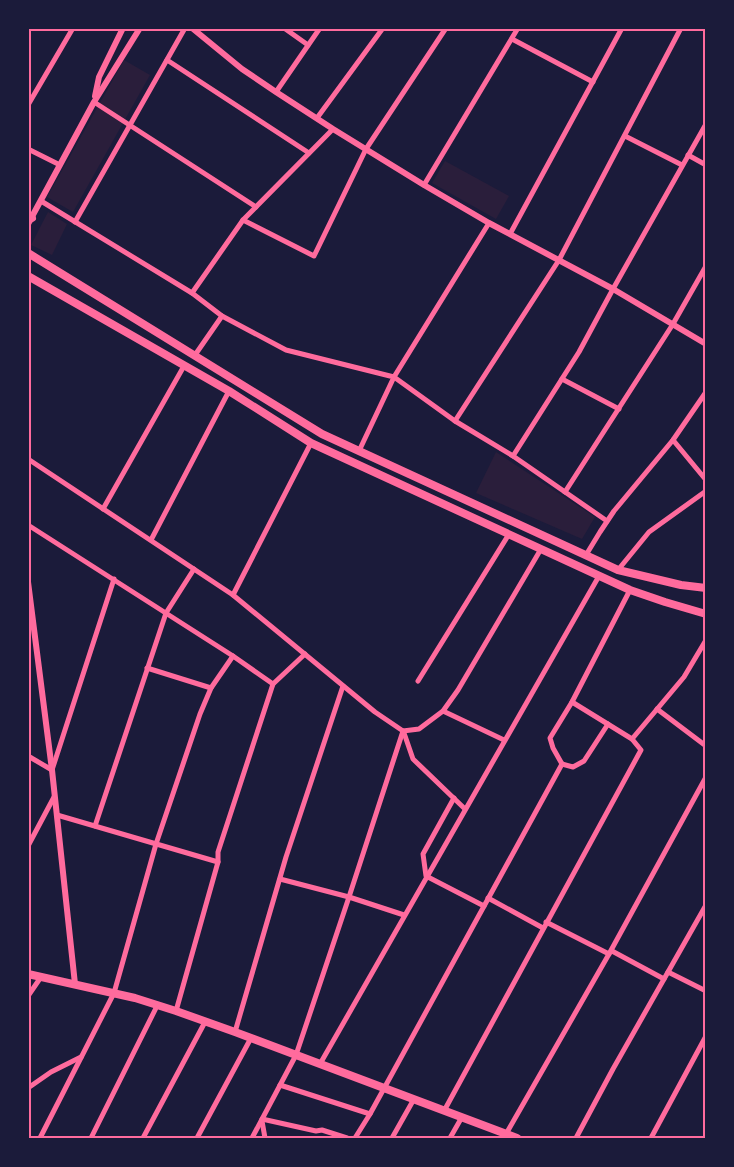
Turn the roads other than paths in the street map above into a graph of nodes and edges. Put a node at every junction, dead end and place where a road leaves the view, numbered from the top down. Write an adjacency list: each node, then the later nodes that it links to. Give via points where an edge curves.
1 (73, 28): 19 (street)
2 (123, 28): 18 (street, via 99,77)
3 (185, 28): 15 (street)
4 (284, 28): 14 (street)
5 (320, 28): 14 (street)
6 (383, 28): 20 (street)
7 (446, 28): 26 (street)
8 (518, 28): 13 (street)
9 (622, 28): 16 (street)
10 (681, 28): 24 (street)
11 (140, 29): 18 (street)
12 (195, 29): 17 (street)
13 (512, 39): 16 (street); 32 (street)
14 (308, 45): 17 (street)
15 (167, 60): 22 (street); 27 (street)
16 (593, 82): 39 (street)
17 (276, 92): 20 (street)
18 (94, 102): 22 (street); 29 (street)
19 (28, 105)
20 (317, 118): 23 (street)
21 (705, 124): 28 (street)
22 (130, 125): 34 (street); 37 (street)
23 (333, 129): 26 (street); 27 (street)
24 (625, 136): 30 (street); 41 (street)
25 (28, 148): 29 (street)
26 (366, 149): 32 (street); 35 (street, via 314,256)
27 (309, 153): 34 (street)
28 (688, 155): 30 (street); 31 (street)
29 (60, 165): 33 (street)
30 (682, 165): 44 (street)
31 (705, 165)
32 (424, 186): 38 (street)
33 (41, 201): 36 (street); 37 (street)
34 (256, 207): 35 (street)
35 (243, 220): 45 (street)
36 (30, 221)
37 (75, 222): 45 (street)
38 (489, 223): 39 (street); 51 (street)
39 (510, 234): 41 (street)
40 (28, 253): 49 (main road)
41 (559, 260): 44 (street); 56 (street)
42 (705, 266): 47 (street)
43 (28, 276): 50 (main road)
44 (613, 289): 47 (street); 52 (street)
45 (192, 293): 46 (street)
46 (222, 316): 49 (street); 51 (street, via 286,350)
47 (673, 324): 48 (street); 55 (street)
48 (705, 344)
49 (195, 355): 59 (main road, via 322,434)
50 (184, 366): 53 (main road); 65 (street)
51 (394, 377): 56 (street); 59 (street)
52 (562, 379): 55 (street); 60 (street)
53 (229, 391): 58 (main road); 69 (street)
54 (705, 392): 57 (street)
55 (619, 409): 64 (street)
56 (455, 421): 60 (street)
57 (673, 440): 62 (street); 66 (street)
58 (311, 443): 68 (main road); 79 (street)
59 (359, 451): 71 (main road)
60 (513, 456): 64 (street)
61 (28, 459): 65 (street)
62 (705, 480)
63 (705, 491): 73 (street, via 649,532)
64 (566, 492): 66 (street)
65 (103, 509): 69 (street)
66 (607, 521): 71 (street)
67 (28, 525): 75 (street)
68 (509, 534): 70 (main road); 86 (street)
69 (151, 540): 72 (street)
70 (541, 549): 74 (main road); 92 (street)
71 (586, 555): 73 (main road)
72 (194, 569): 79 (street); 80 (street)
73 (618, 570): 77 (main road)
74 (599, 576): 78 (main road); 95 (street)
75 (114, 579): 80 (street); 100 (street)
76 (28, 582): 100 (street)
77 (705, 588)
78 (630, 590): 81 (main road); 90 (street)
79 (233, 595): 83 (street)
80 (165, 613): 84 (street); 85 (street)
81 (705, 614)
82 (705, 640): 91 (street, via 684,677)
83 (305, 654): 87 (street); 88 (street)
84 (233, 656): 87 (street); 89 (street)
85 (147, 668): 89 (street); 106 (street)
86 (418, 681)
87 (273, 684): 109 (street)
88 (343, 686): 94 (street); 111 (street)
89 (211, 688): 107 (street)
90 (572, 702): 93 (street); 99 (street, via 549,738)
91 (657, 709): 96 (street); 97 (street)
92 (443, 711): 94 (street, via 419,729); 95 (street)
93 (608, 724): 96 (street); 99 (street, via 584,761 573,767)
94 (403, 731): 103 (street, via 413,759); 112 (street)
95 (504, 740): 104 (street)
96 (632, 740): 117 (street, via 641,750)
97 (705, 746)
98 (28, 756): 100 (street)
99 (562, 764): 113 (street)
100 (52, 770): 102 (street)
101 (705, 777): 118 (street)
102 (55, 796): 105 (street); 108 (street)
103 (454, 798): 104 (street); 110 (street, via 423,855)
104 (465, 808): 110 (street)
105 (57, 815): 106 (street); 123 (street)
106 (94, 826): 107 (street)
107 (156, 843): 109 (street); 125 (street)
108 (28, 846)
109 (218, 862): 128 (street)
110 (426, 876): 115 (street); 116 (street)
111 (280, 879): 112 (street); 130 (street)
112 (349, 897): 116 (street); 133 (street)
113 (488, 898): 115 (street); 117 (street)
114 (705, 905): 119 (street)
115 (484, 906): 138 (street)
116 (404, 915): 135 (street)
117 (545, 925): 118 (street); 140 (street)
118 (610, 953): 122 (street); 144 (street)
119 (668, 972): 122 (street); 124 (street)
120 (28, 974): 121 (main road)
121 (41, 976): 123 (main road); 126 (street)
122 (664, 979): 156 (street)
123 (75, 984): 125 (main road)
124 (705, 991)
125 (114, 993): 127 (main road); 134 (street)
126 (28, 996)
127 (157, 1006): 128 (main road); 146 (street)
128 (176, 1011): 129 (main road)
129 (205, 1022): 130 (main road); 147 (street)
130 (235, 1032): 132 (main road)
131 (705, 1035): 157 (street)
132 (251, 1038): 133 (main road); 148 (street)
133 (296, 1055): 135 (main road); 136 (street)
134 (82, 1057): 137 (street); 145 (street)
135 (320, 1064): 138 (main road)
136 (280, 1085): 141 (street); 143 (street)
137 (28, 1088)
138 (385, 1088): 139 (main road); 141 (street)
139 (414, 1099): 140 (main road); 153 (street)
140 (444, 1111): 142 (main road)
141 (370, 1114): 152 (street)
142 (462, 1117): 144 (main road); 154 (street)
143 (262, 1119): 149 (street); 150 (street); 151 (street)
144 (500, 1135): 155 (main road)
145 (40, 1138)
146 (91, 1138)
147 (142, 1138)
148 (197, 1138)
149 (252, 1138)
150 (265, 1138)
151 (347, 1138)
152 (356, 1138)
153 (392, 1138)
154 (450, 1138)
155 (517, 1138)
156 (576, 1138)
157 (651, 1138)

